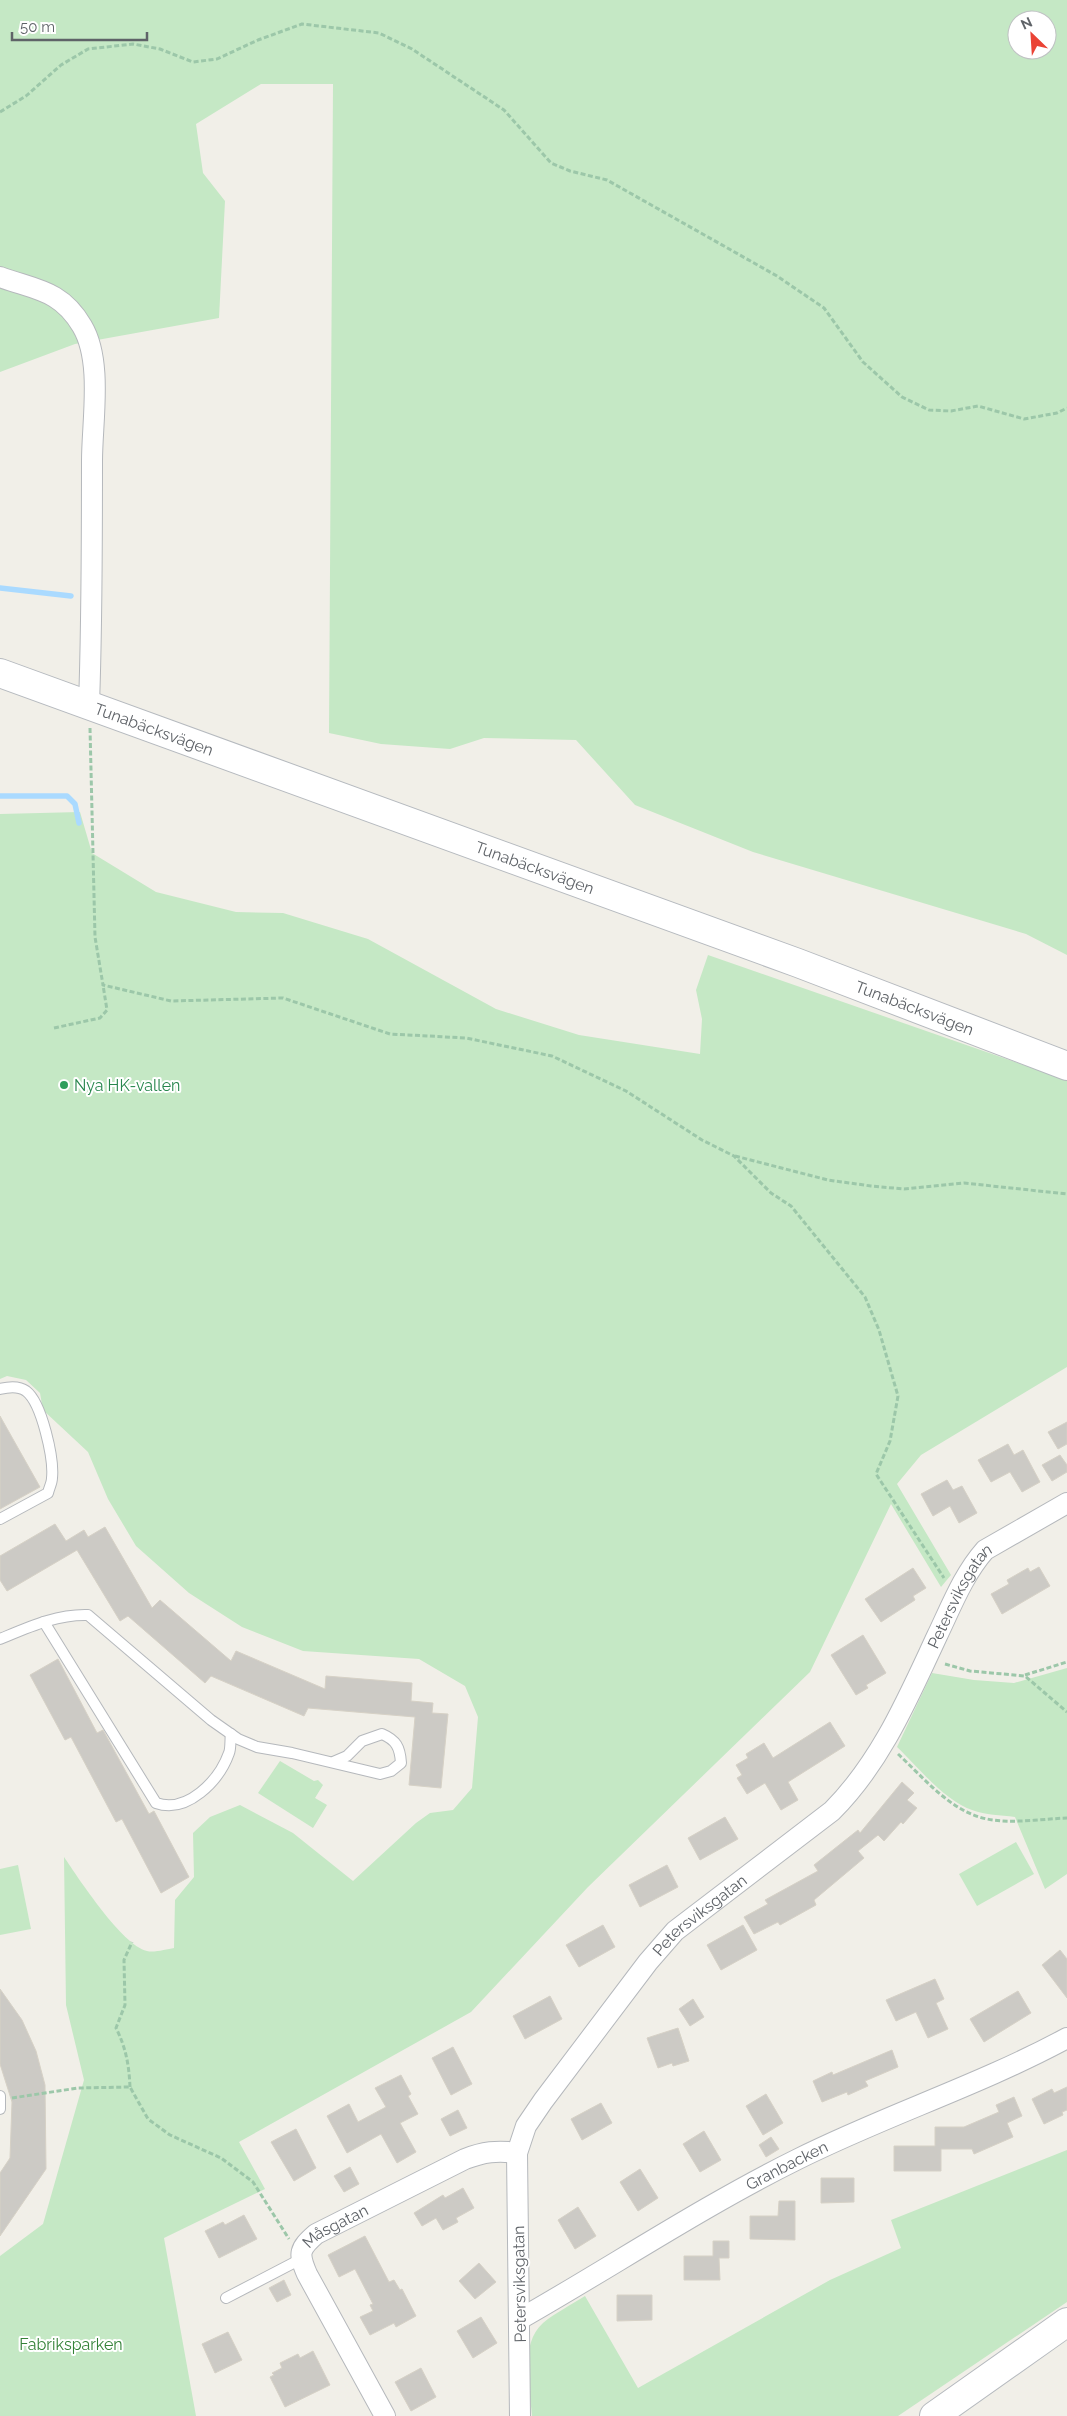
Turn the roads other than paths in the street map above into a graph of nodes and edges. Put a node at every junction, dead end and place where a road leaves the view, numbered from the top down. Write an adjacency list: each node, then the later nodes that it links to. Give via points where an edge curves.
1 (0, 277): 3 (street, via 52,294 66,304 82,326 92,355 93,595)
2 (0, 673): 3 (street, Tunabäcksvägen)
3 (89, 704): 4 (street, Tunabäcksvägen, via 798,963)
4 (1067, 1066)
5 (0, 1389): 7 (lane, via 10,1387 26,1391 41,1414 52,1480 48,1493)
6 (1067, 1503): 13 (street, Petersviksgatan, via 985,1550 975,1561 885,1742 855,1788 832,1811 675,1930 543,2101 526,2126)
7 (0, 1519)
8 (44, 1622): 9 (lane); 10 (lane, via 70,1614 88,1615); 10 (lane, via 156,1803 166,1806 184,1804 202,1791 230,1752)
9 (0, 1639)
10 (230, 1734): 11 (lane, via 258,1747)
11 (333, 1762): 11 (lane, via 386,1773 401,1763 400,1749 393,1738 382,1734 362,1742 347,1756)
12 (1067, 2038): 16 (street, Granbacken, via 798,2159)
13 (517, 2153): 14 (street, Måsgatan, via 482,2152 465,2159 316,2234); 16 (street, Petersviksgatan)
14 (302, 2252): 15 (lane); 18 (street, Måsgatan)
15 (226, 2298)
16 (520, 2319): 19 (street, Petersviksgatan)
17 (1067, 2322): 20 (street)
18 (385, 2416)
19 (520, 2416)
20 (934, 2416)

